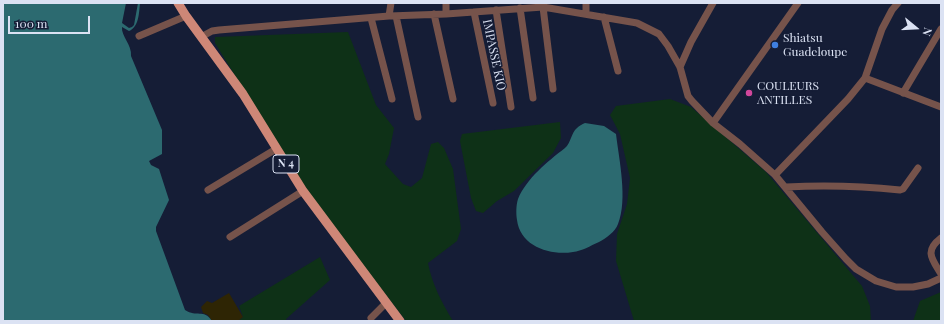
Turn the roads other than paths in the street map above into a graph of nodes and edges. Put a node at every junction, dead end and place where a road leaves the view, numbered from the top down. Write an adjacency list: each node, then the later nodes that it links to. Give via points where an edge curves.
1 (178, 3): 16 (main road, N 4)
2 (391, 3): 17 (street)
3 (446, 3): 15 (street)
4 (586, 3): 13 (street)
5 (713, 3): 23 (street)
6 (798, 3): 35 (street)
7 (898, 3): 25 (street, via 882,29)
8 (528, 5): 9 (street); 10 (street)
9 (543, 6): 13 (street); 26 (street)
10 (520, 8): 11 (street); 28 (street)
11 (496, 10): 12 (street); 32 (street)
12 (474, 12): 15 (street); 31 (street, IMPASSE KIO)
13 (586, 13): 18 (street)
14 (434, 14): 15 (street); 17 (street); 30 (street)
15 (446, 14)
16 (186, 16): 21 (street); 22 (main road, N 4)
17 (392, 16): 19 (street); 34 (street)
18 (604, 17): 23 (street, via 638,21 659,34); 24 (street)
19 (371, 18): 22 (street, via 219,30); 29 (street)
20 (941, 29): 27 (street)
21 (139, 36)
22 (201, 37): 36 (main road, N 4, via 243,94)
23 (680, 67): 35 (street, via 688,96)
24 (618, 71)
25 (866, 78): 27 (street); 38 (street)
26 (553, 89)
27 (903, 93): 33 (street)
28 (533, 98)
29 (392, 99)
30 (453, 99)
31 (494, 103)
32 (511, 107)
33 (941, 107)
34 (418, 117)
35 (713, 123): 38 (street)
36 (276, 148): 40 (street); 41 (main road, N 4)
37 (918, 168): 39 (street, via 900,190 825,185)
38 (775, 175): 39 (street)
39 (786, 187): 45 (street, via 846,260 876,281 896,287 914,288)
40 (208, 190)
41 (303, 192): 42 (street); 46 (main road, N 4)
42 (230, 237)
43 (941, 238): 44 (street, via 931,249 931,258)
44 (941, 274)
45 (941, 278)
46 (386, 304): 47 (street); 48 (main road, N 4)
47 (371, 318)
48 (400, 321)

